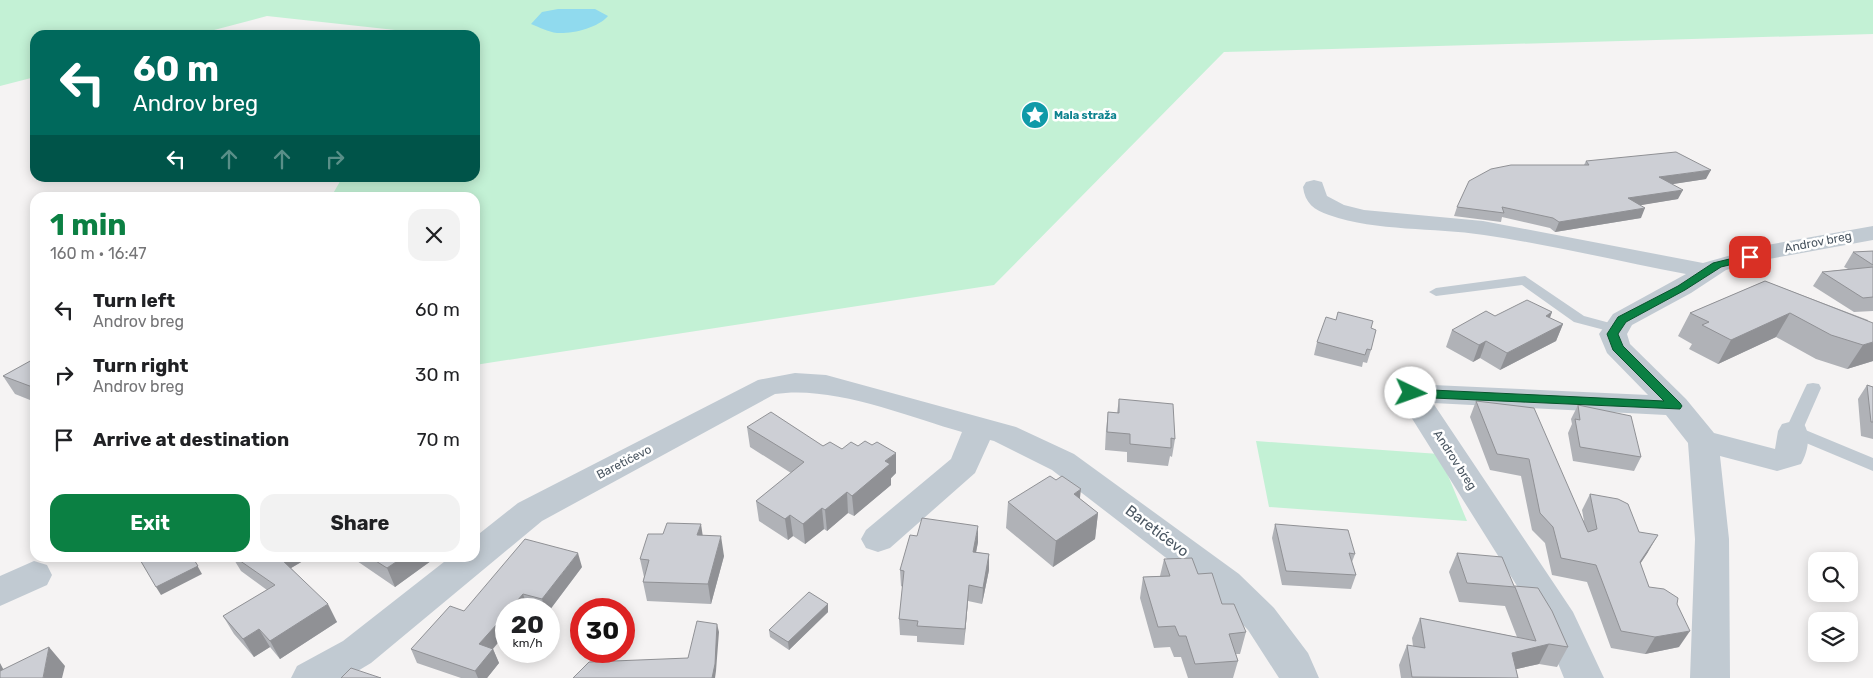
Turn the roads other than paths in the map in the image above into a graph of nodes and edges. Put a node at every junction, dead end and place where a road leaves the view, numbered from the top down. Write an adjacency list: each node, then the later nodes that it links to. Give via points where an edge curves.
1 (1314, 186): 3 (street, via 1316,199 1336,210 1364,217 1483,228)
2 (1873, 233): 3 (street, Androv breg, via 1767,252 1717,265)
3 (1707, 272): 5 (street, Androv breg, via 1622,320)
4 (1436, 292): 5 (lane, via 1525,280 1579,319)
5 (1616, 328): 7 (street, via 1613,334 1617,347)
6 (1813, 388): 9 (lane)
7 (1675, 406): 10 (street); 19 (street, Androv breg, via 1411,393 1560,623)
8 (980, 427): 12 (street, via 964,465); 13 (street, Baretićevo, via 826,384 795,382 768,386 530,512); 18 (street, Baretićevo, via 1023,441 1063,462 1191,556 1226,584 1261,619 1294,665)
9 (1794, 431): 10 (street, via 1790,456 1777,460); 11 (lane)
10 (1703, 441): 20 (street, via 1712,539)
11 (1873, 465)
12 (878, 538)
13 (480, 552)
14 (468, 562): 17 (street, Baretićevo, via 357,652)
15 (34, 575): 16 (street)
16 (0, 592)
17 (311, 678)
18 (1299, 678)
19 (1584, 678)
20 (1710, 678)

